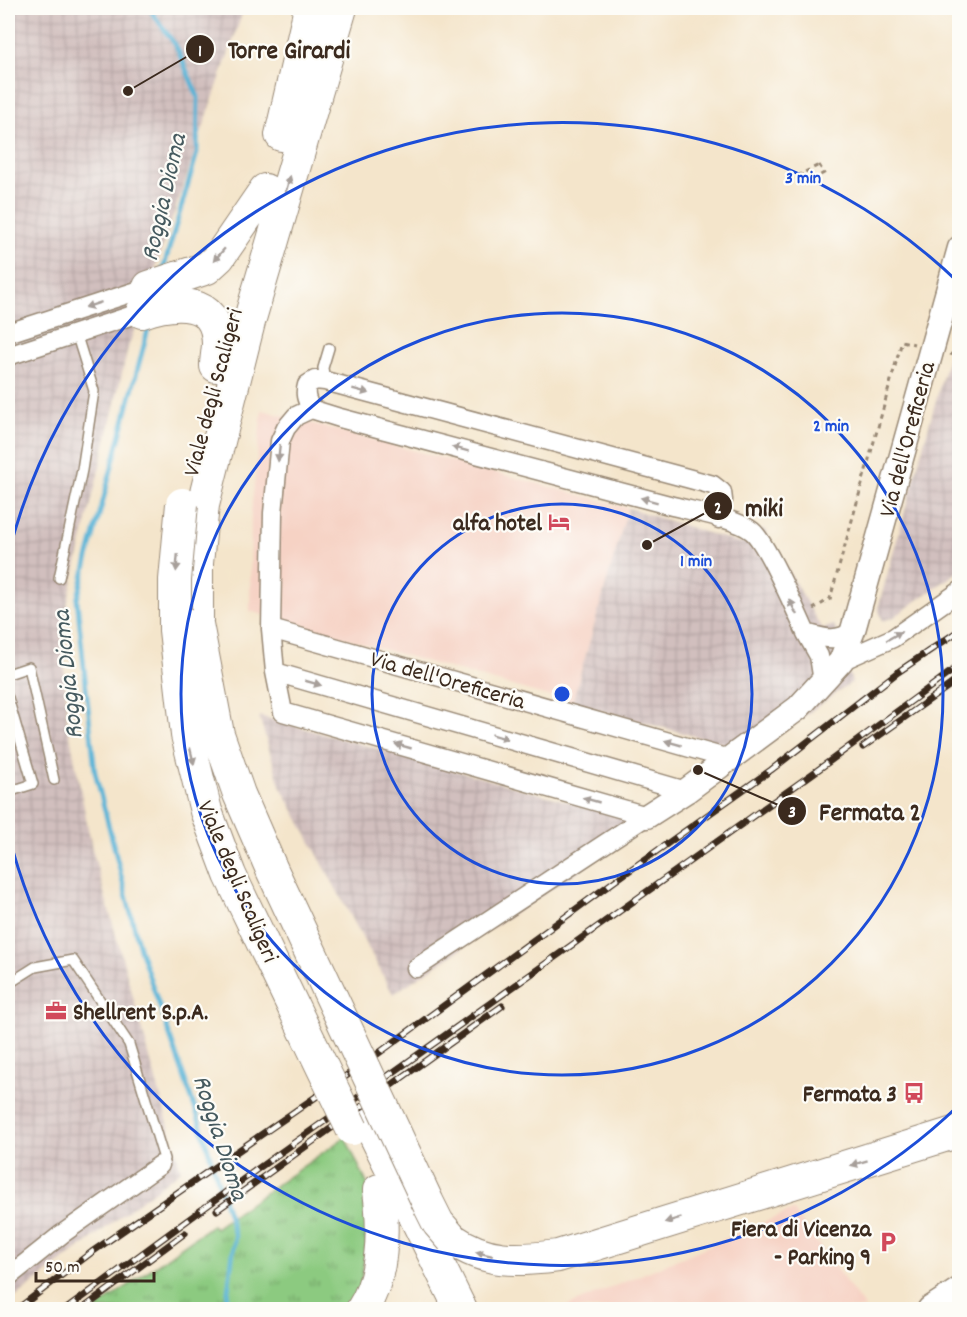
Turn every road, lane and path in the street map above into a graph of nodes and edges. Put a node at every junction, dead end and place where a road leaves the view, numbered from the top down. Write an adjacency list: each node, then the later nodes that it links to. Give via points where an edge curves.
1 (310, 8): 5 (highway)
2 (324, 8): 5 (highway, Viale degli Scaligeri)
3 (341, 8): 5 (highway, Viale degli Scaligeri)
4 (359, 8): 5 (highway, via 338,62)
5 (291, 137): 7 (highway, Viale degli Scaligeri); 20 (highway, Viale degli Scaligeri, one-way to 5, via 249,322)
6 (824, 173): 6 (path, via 806,183 801,174 819,165)
7 (265, 190): 9 (highway, one-way to 9, via 219,257 207,268); 15 (highway, Viale degli Scaligeri)
8 (960, 248): 13 (street, Via dell'Oreficeria)
9 (156, 296): 10 (street, one-way to 10); 11 (street); 15 (highway, via 203,310 212,319 218,341)
10 (8, 333)
11 (76, 333): 14 (street); 22 (lane, via 94,391 82,470)
12 (329, 348): 16 (lane, via 323,368)
13 (931, 349): 25 (path, via 902,341 830,599); 27 (street, Via dell'Oreficeria)
14 (8, 356)
15 (216, 366): 20 (highway, Viale degli Scaligeri)
16 (325, 381): 17 (street, via 315,380 307,385 305,398); 18 (street, one-way to 18)
17 (311, 410): 19 (street, one-way to 17); 26 (street, one-way to 26, via 296,416 280,441 273,513)
18 (534, 437): 19 (street); 21 (street, via 713,485 722,492)
19 (526, 467): 21 (street, one-way to 19)
20 (192, 505): 24 (highway, Viale degli Scaligeri); 42 (highway, Viale degli Scaligeri, one-way to 42, bridge, via 175,580 175,630 187,735 206,812 230,874)
21 (719, 519): 25 (street, one-way to 21, via 754,532)
22 (58, 578)
23 (960, 591): 28 (street, one-way to 23, via 893,638)
24 (197, 624): 40 (highway, one-way to 24, bridge, via 558,1256 520,1261 469,1251 438,1223 239,794 218,734); 47 (highway, Viale degli Scaligeri, bridge, via 198,664 208,731 249,865)
25 (802, 625): 27 (street, via 835,639 844,638); 31 (street, via 819,656)
26 (271, 629): 29 (street); 33 (street, Via dell'Oreficeria, one-way to 26)
27 (853, 630): 28 (street, Via dell'Oreficeria)
28 (841, 661): 31 (street, Via dell'Oreficeria)
29 (275, 672): 35 (street, Via dell'Oreficeria, one-way to 35); 37 (street, one-way to 29, via 283,711)
30 (8, 674): 34 (lane, via 30,667)
31 (823, 682): 33 (street, Via dell'Oreficeria, via 798,708)
32 (8, 698): 36 (lane, via 33,784)
33 (729, 759): 35 (street, Via dell'Oreficeria)
34 (54, 780)
35 (686, 791): 37 (street, Via dell'Oreficeria)
36 (8, 792)
37 (647, 816): 38 (street)
38 (416, 968)
39 (8, 984): 41 (lane, via 35,968 73,960 129,1044 164,1159)
40 (960, 1131)
41 (160, 1165): 43 (street)
42 (379, 1190): 45 (highway, via 382,1233 375,1279); 46 (highway, Viale degli Scaligeri)
43 (8, 1277)
44 (960, 1291): 48 (main road)
45 (362, 1310)
46 (438, 1310)
47 (461, 1310)
48 (931, 1310)

